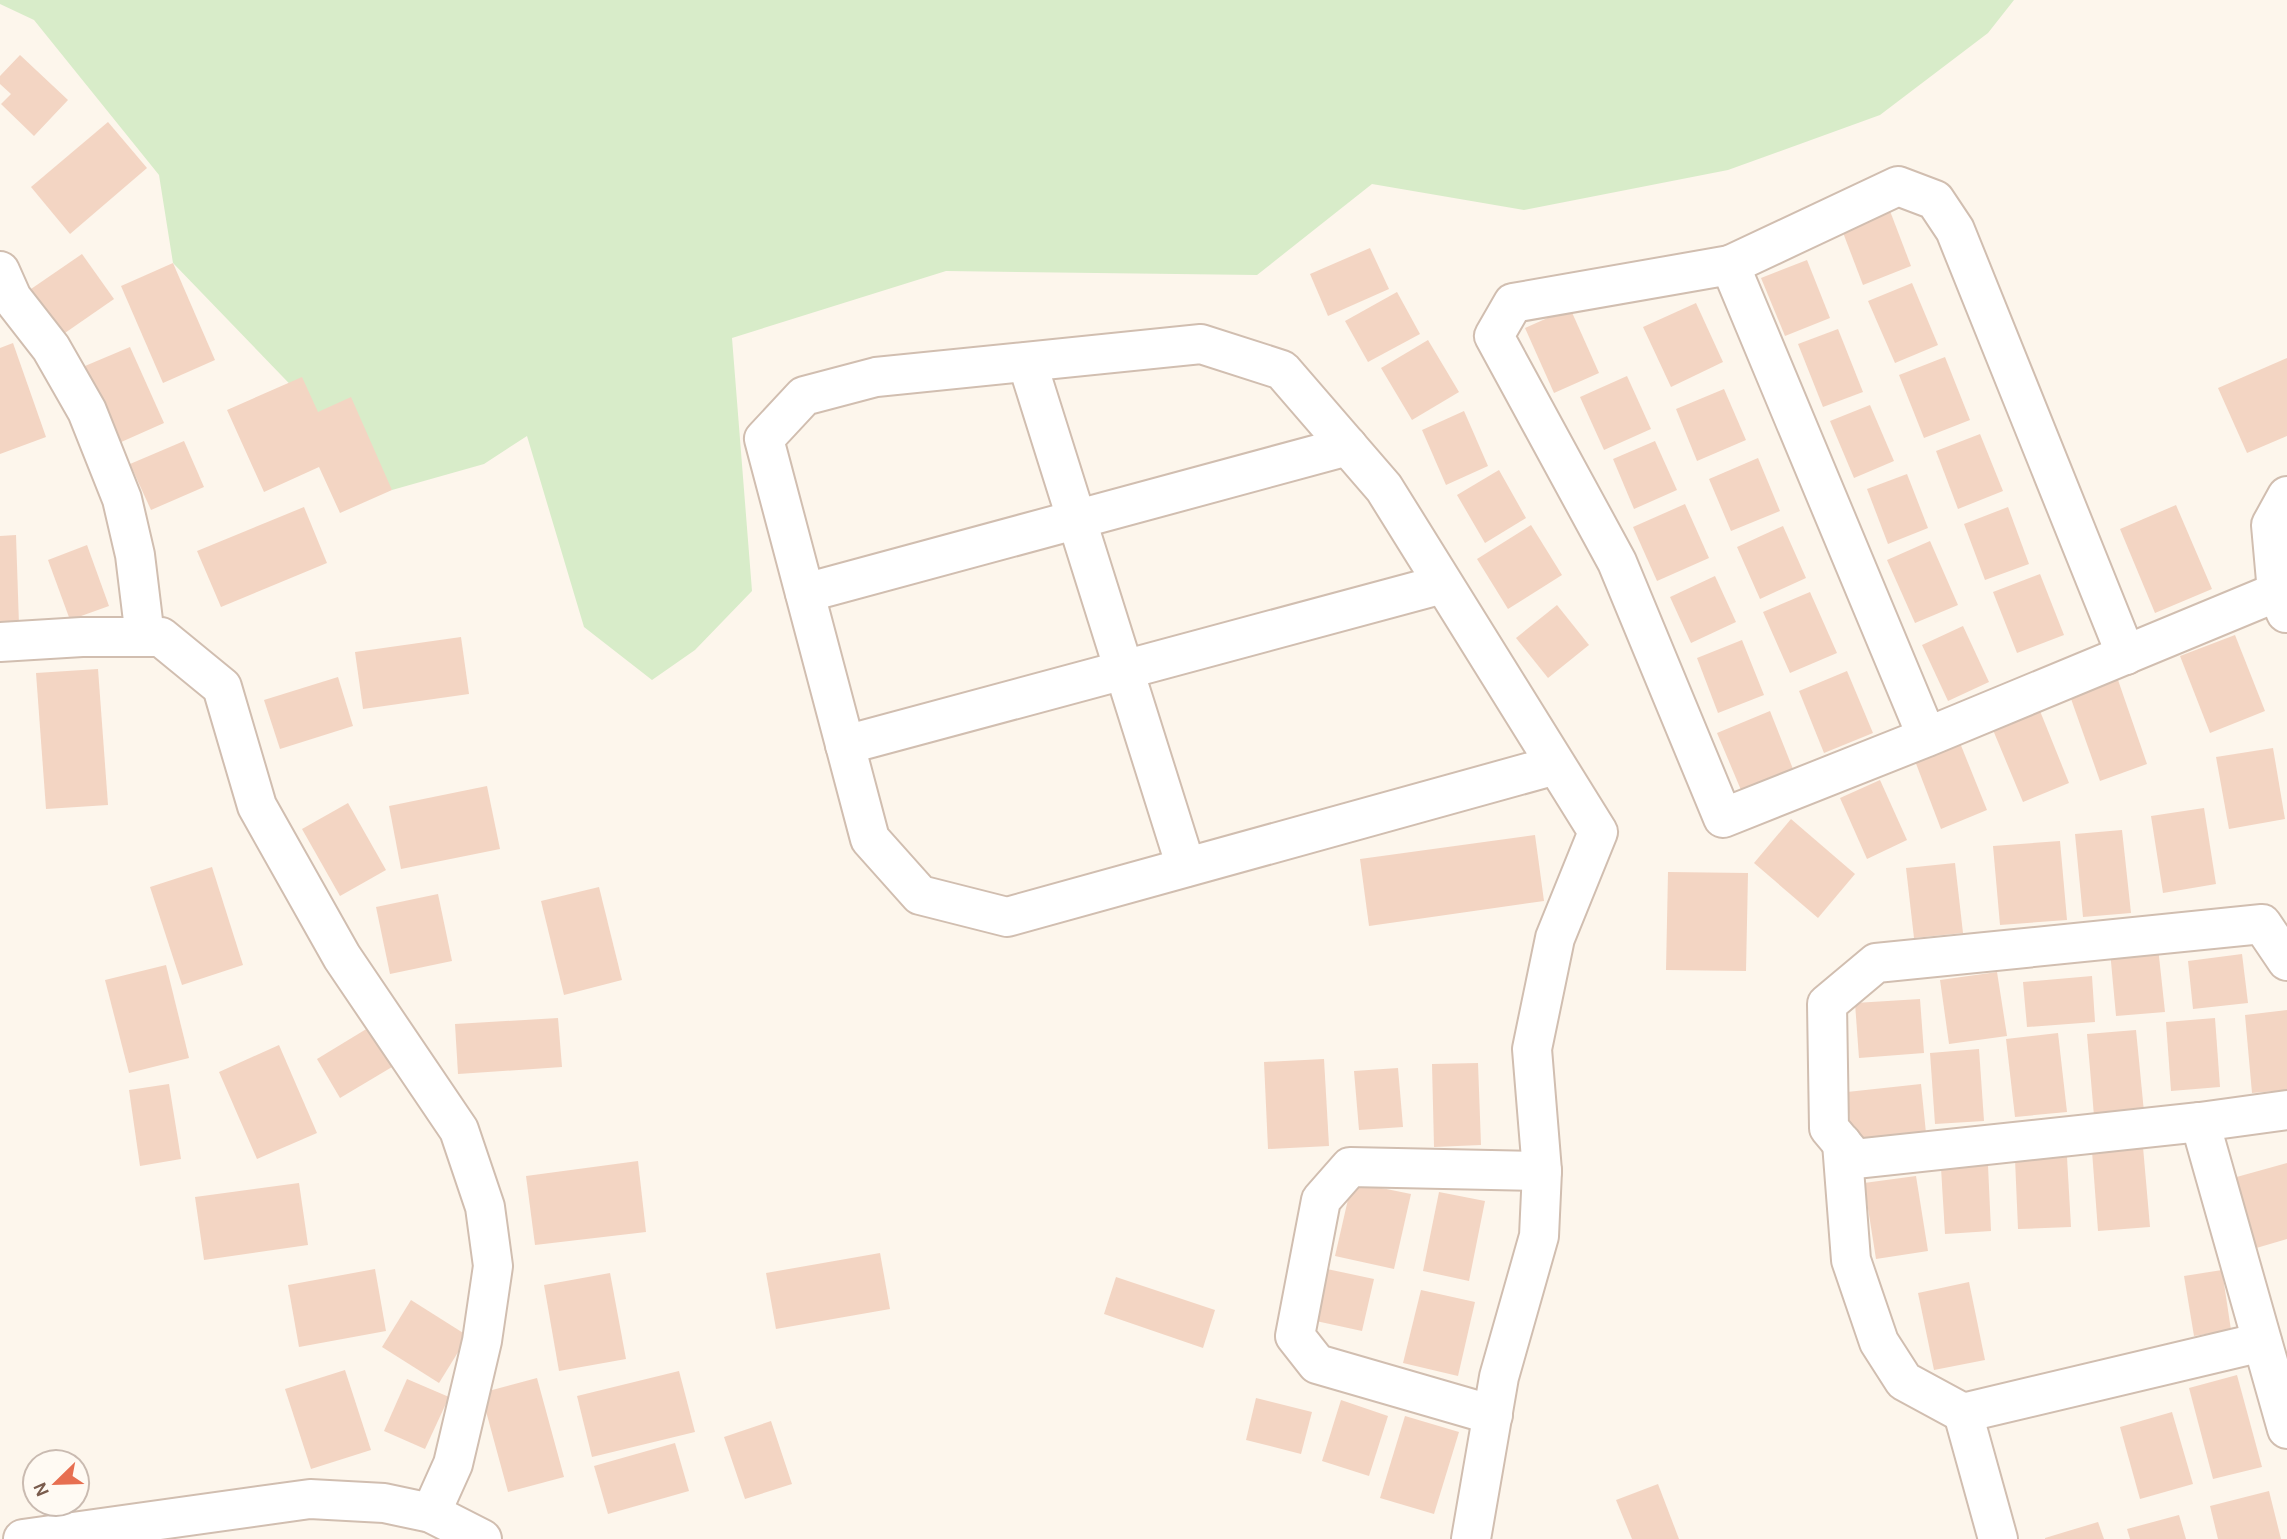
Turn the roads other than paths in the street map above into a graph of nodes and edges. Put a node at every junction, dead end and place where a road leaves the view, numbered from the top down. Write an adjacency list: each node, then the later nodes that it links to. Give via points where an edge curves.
1 (1730, 265): 12 (street, via 1898,186 1935,201 1955,230); 14 (street); 14 (street, via 1513,303 1494,336 1617,562 1723,818)
2 (0, 271): 10 (street, via 12,298 51,348 92,424 122,499 135,555)
3 (1027, 362): 4 (street, via 1201,344 1282,370); 6 (street); 8 (street, via 876,377 804,396 764,439)
4 (1348, 446): 6 (street); 7 (street, via 1384,488)
5 (2287, 496): 9 (street, via 2271,525)
6 (1077, 520): 8 (street); 13 (street)
7 (1443, 584): 13 (street); 16 (street)
8 (805, 593): 15 (street)
9 (2282, 603): 12 (street)
10 (145, 637): 11 (street); 28 (street, via 161,637 222,687 257,806 341,957 459,1130 485,1207 493,1266 482,1342 453,1464)
11 (0, 642)
12 (2126, 655): 14 (street)
13 (1124, 670): 15 (street); 17 (street)
14 (1927, 737)
15 (845, 744): 17 (street, via 870,839 920,895 1007,917)
16 (1556, 765): 17 (street); 22 (street, via 1598,832 1555,938 1532,1049)
17 (1186, 867)
18 (2287, 961): 21 (street, via 2262,924 1877,963 1827,1004 1829,1128)
19 (2287, 1110): 20 (street)
20 (2200, 1122): 21 (street, via 1855,1159); 23 (street)
21 (1842, 1143): 25 (street, via 1851,1261 1879,1342 1904,1381)
22 (1542, 1171): 26 (street, via 1539,1236 1499,1377); 26 (street, via 1350,1167 1321,1200 1296,1336 1317,1364)
23 (2262, 1342): 24 (street); 25 (street)
24 (2280, 1379): 27 (street)
25 (1963, 1413): 32 (street)
26 (1493, 1415): 31 (street)
27 (2287, 1429)
28 (431, 1513): 29 (street, via 384,1503 310,1500); 30 (street)
29 (23, 1539)
30 (482, 1539)
31 (1471, 1539)
32 (1998, 1539)

